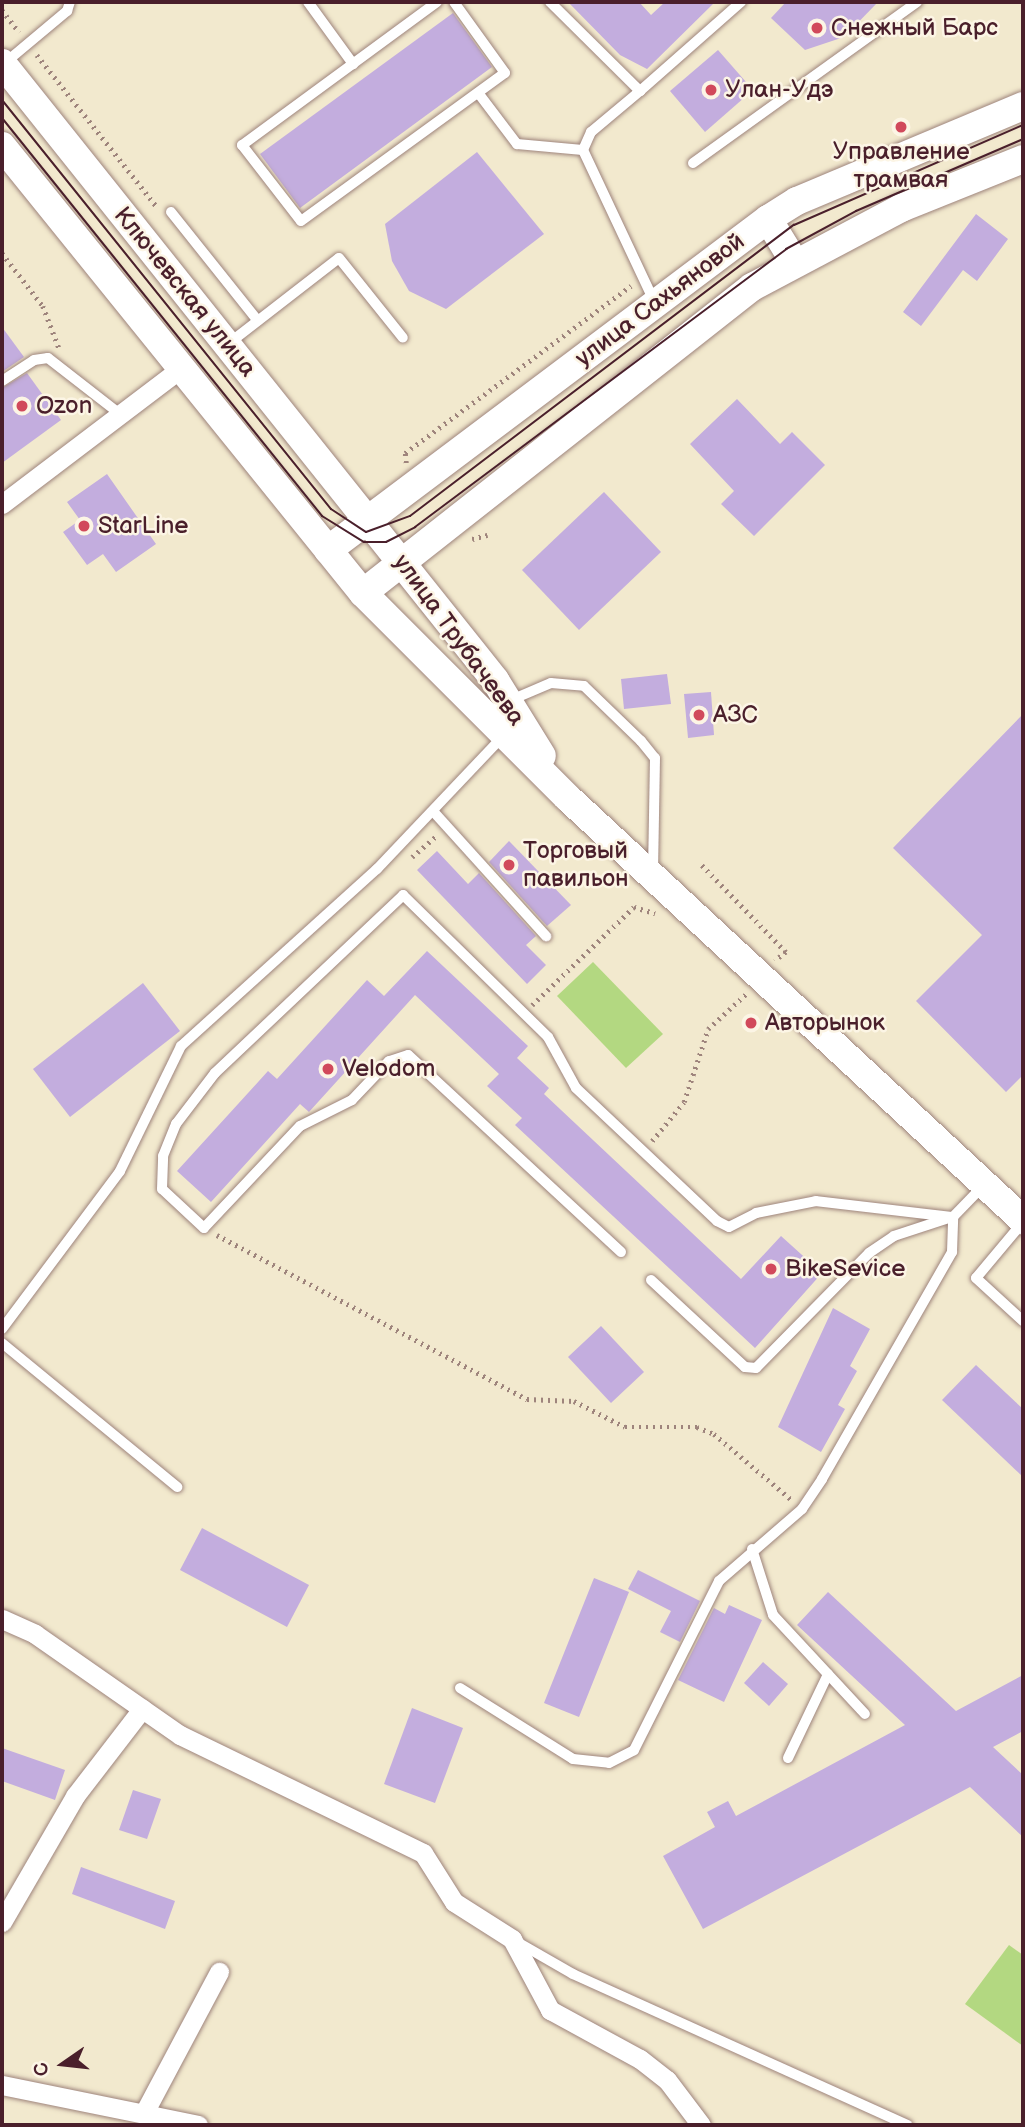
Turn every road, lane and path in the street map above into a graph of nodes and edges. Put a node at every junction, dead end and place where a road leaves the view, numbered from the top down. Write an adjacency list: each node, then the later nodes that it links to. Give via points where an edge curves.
1 (69, 2): 8 (lane, via 67,11)
2 (308, 2): 9 (lane)
3 (437, 2): 9 (lane)
4 (454, 2): 11 (lane, via 505,73)
5 (550, 2): 10 (lane)
6 (741, 2): 10 (lane)
7 (917, 2): 16 (lane)
8 (2, 64): 25 (main road, Ключевская улица)
9 (353, 64): 11 (lane, via 242,145 301,221)
10 (640, 91): 14 (lane, via 591,132)
11 (479, 94): 14 (lane, via 517,144)
12 (1023, 106): 18 (main road, улица Сахьяновой, via 808,196)
13 (2, 146): 27 (main road, Ключевская улица)
14 (583, 150): 21 (lane)
15 (1023, 159): 20 (main road, улица Сахьяновой, via 901,208)
16 (694, 163)
17 (171, 212): 23 (lane)
18 (768, 219): 20 (main road); 22 (main road, улица Сахьяновой)
19 (2, 253): 26 (path, via 53,323)
20 (795, 263): 34 (main road, улица Сахьяновой, via 752,287)
21 (643, 277): 22 (lane); 30 (path, via 405,453)
22 (655, 303): 32 (main road, улица Сахьяновой)
23 (258, 321): 24 (lane, via 339,258); 25 (lane)
24 (403, 338)
25 (228, 344): 32 (main road, Ключевская улица)
26 (58, 363): 28 (lane, via 34,359); 29 (lane)
27 (181, 368): 29 (street); 33 (main road, Ключевская улица)
28 (2, 381)
29 (120, 414): 31 (street)
30 (413, 474)
31 (2, 504)
32 (369, 520): 33 (main road, улица Сахьяновой); 34 (main road, улица Трубачеева)
33 (337, 560): 35 (main road, улица Трубачеева)
34 (404, 565): 35 (main road, улица Сахьяновой); 36 (main road, улица Трубачеева)
35 (363, 593): 37 (main road, улица Трубачеева)
36 (508, 702): 38 (main road, улица Трубачеева); 42 (lane, via 551,683 584,686 641,741 655,758)
37 (505, 735): 38 (main road, улица Трубачеева); 39 (lane)
38 (568, 798): 42 (main road, улица Трубачеева)
39 (433, 811): 40 (lane); 59 (lane, via 181,1046 120,1171)
40 (443, 829): 43 (path, via 401,868); 45 (lane)
41 (702, 865): 46 (path, via 786,952)
42 (653, 877): 52 (main road, улица Трубачеева)
43 (403, 895): 50 (lane); 55 (lane, via 252,1034 176,1124 163,1156 162,1189)
44 (667, 917): 50 (path, via 634,907)
45 (546, 936)
46 (775, 962)
47 (743, 979): 48 (path)
48 (752, 988): 49 (path); 51 (path, via 708,1029 684,1102)
49 (760, 996)
50 (524, 1013): 51 (lane, via 548,1037 576,1088)
51 (643, 1153): 53 (lane, via 729,1227 755,1213 816,1201)
52 (985, 1184): 53 (lane); 54 (main road, улица Трубачеева)
53 (953, 1217): 57 (lane, via 894,1236 869,1253 756,1368 745,1367); 62 (lane, via 952,1252)
54 (1023, 1221): 58 (lane, via 976,1278)
55 (204, 1228): 56 (lane, via 300,1126 352,1100 389,1061 408,1055); 62 (path, via 527,1399 574,1401 625,1427 697,1427 713,1434)
56 (621, 1252)
57 (651, 1280)
58 (1023, 1321)
59 (2, 1329)
60 (2, 1343): 61 (lane)
61 (177, 1486)
62 (802, 1509): 63 (lane)
63 (752, 1549): 65 (lane, via 773,1615); 66 (lane, via 719,1581 634,1750 623,1760 594,1765 573,1759)
64 (2, 1619): 67 (street)
65 (828, 1674): 68 (lane); 69 (lane)
66 (460, 1688)
67 (142, 1709): 70 (street, via 75,1796); 71 (street, via 180,1735 412,1846 454,1902)
68 (865, 1714)
69 (788, 1758)
70 (2, 1922)
71 (512, 1940): 76 (street, via 550,2010 640,2059 667,2080); 77 (lane, via 573,1974)
72 (219, 1972): 74 (street)
73 (2, 2085): 74 (street)
74 (144, 2113): 75 (street)
75 (198, 2125)
76 (701, 2125)
77 (908, 2125)

